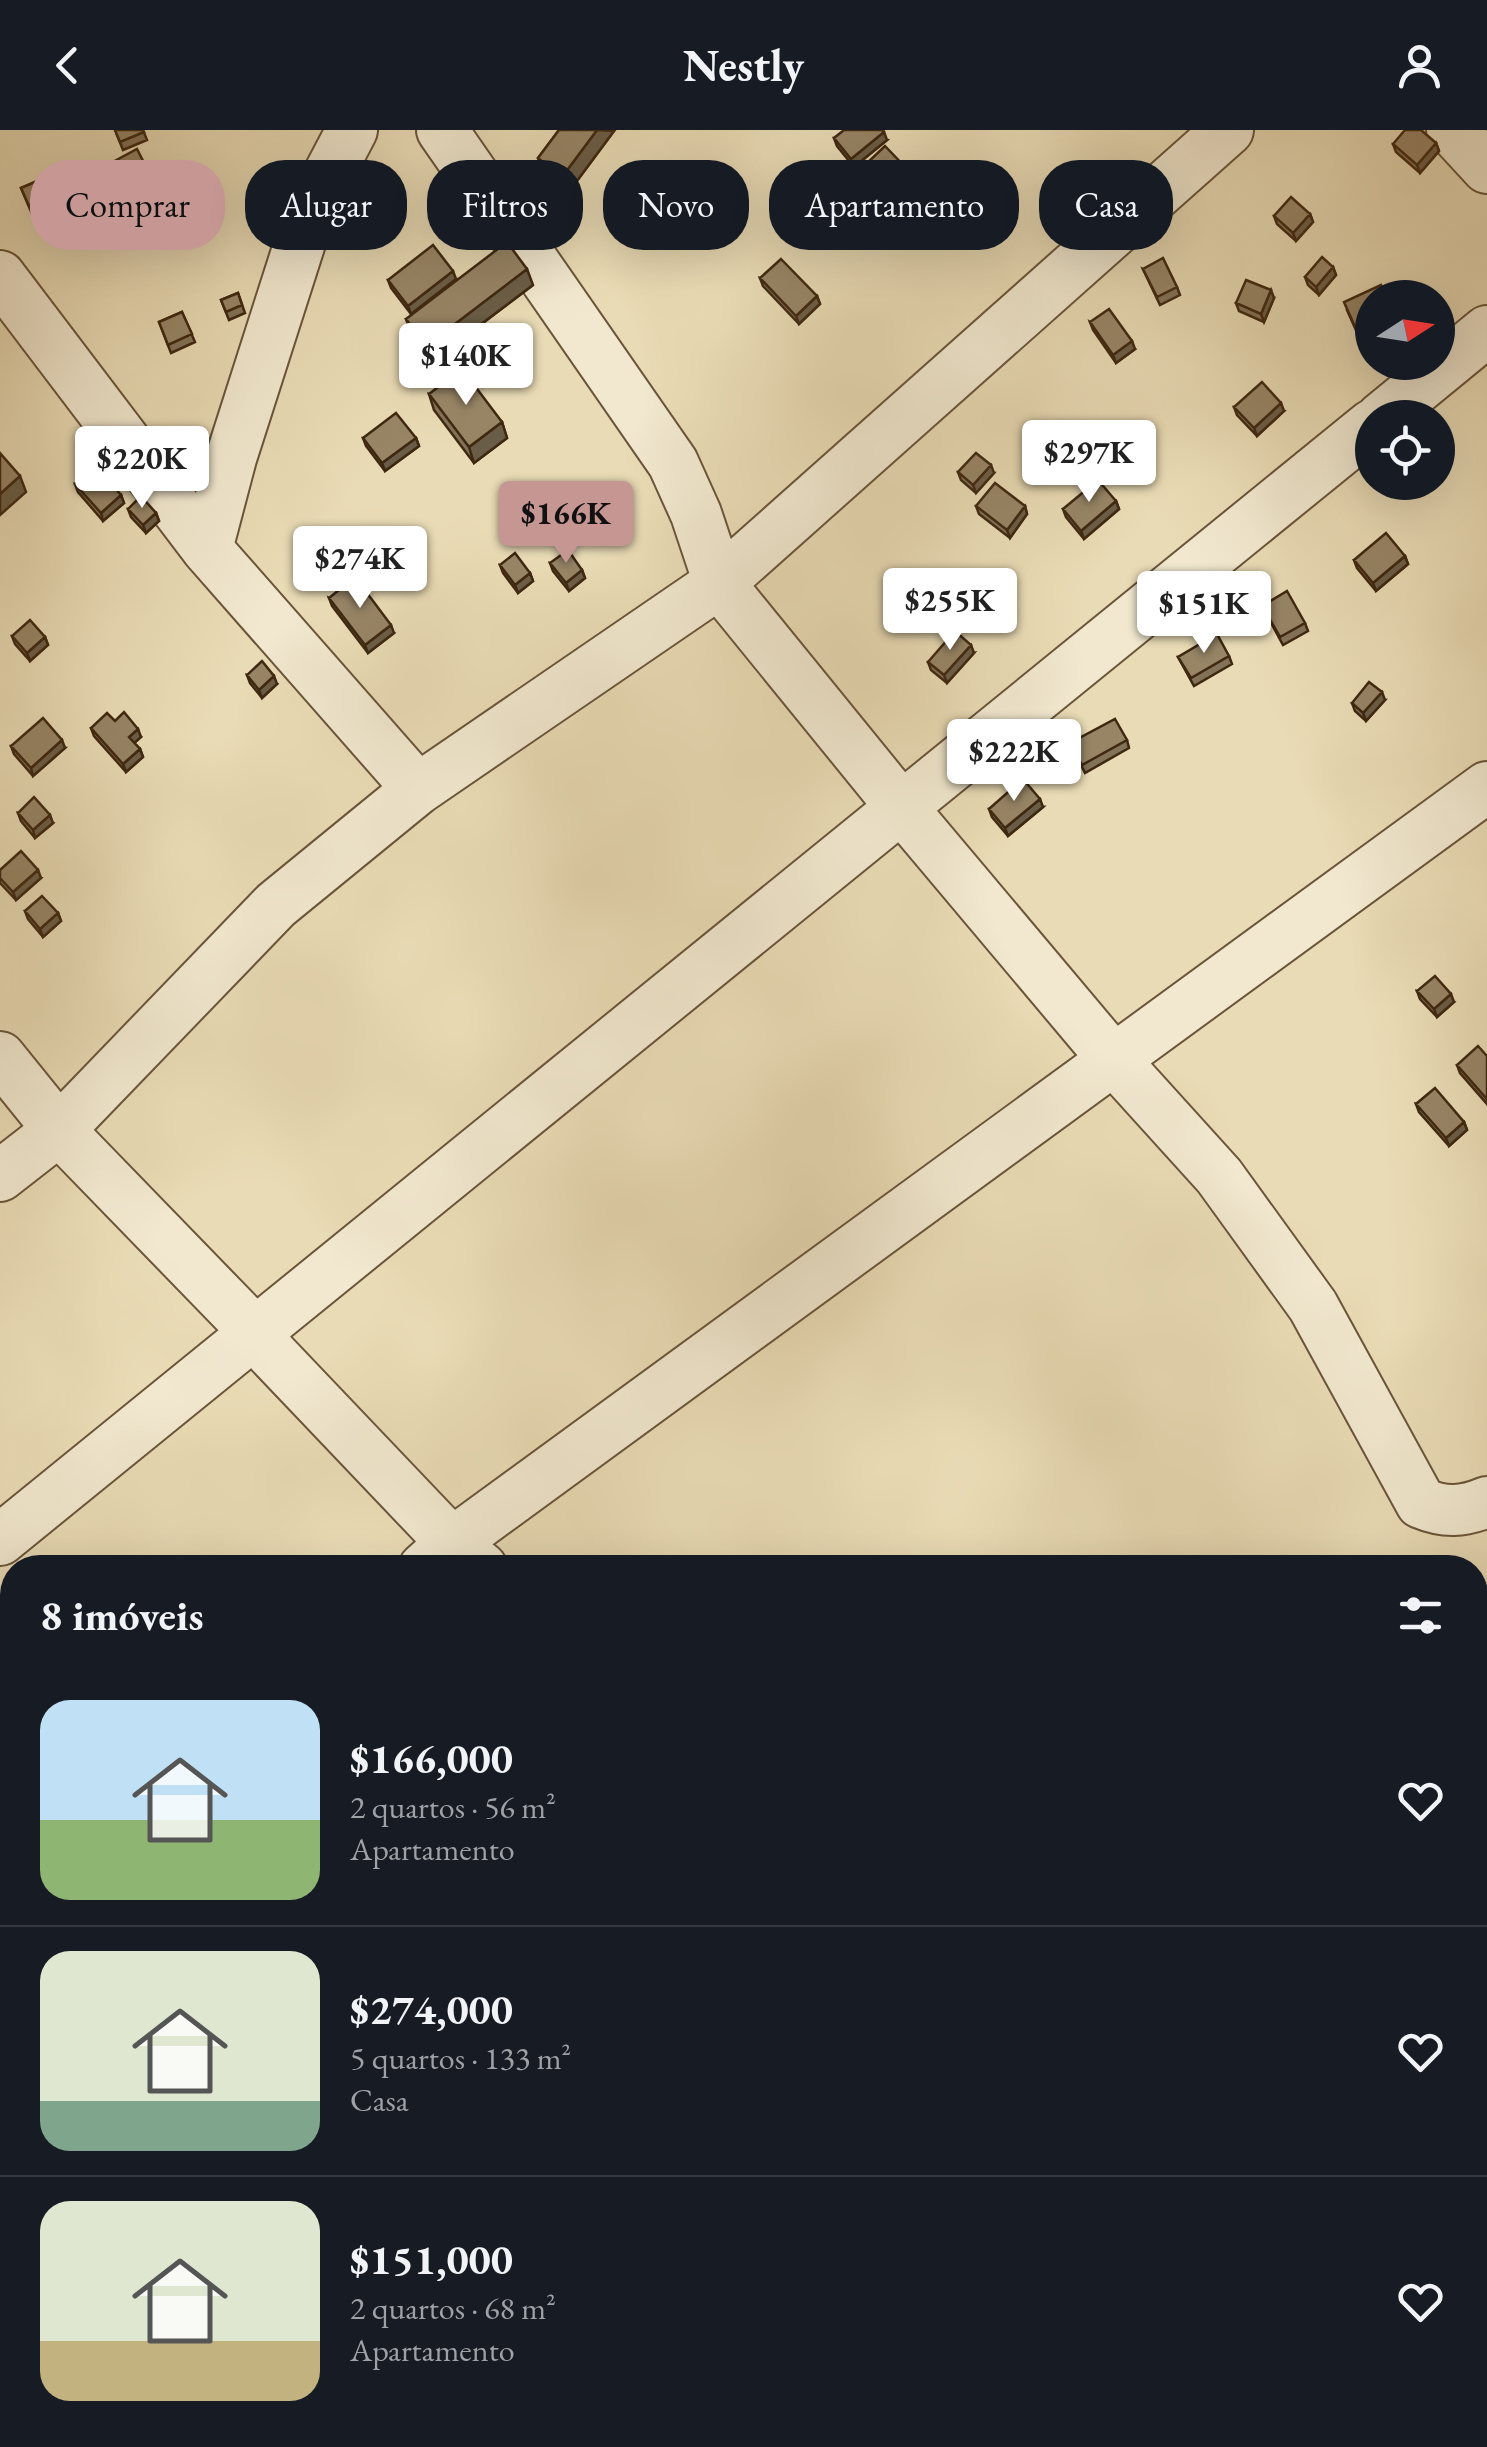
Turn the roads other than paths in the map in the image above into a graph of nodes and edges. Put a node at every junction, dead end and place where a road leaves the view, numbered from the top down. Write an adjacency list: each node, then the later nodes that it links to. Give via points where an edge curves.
1 (352, 130): 10 (street, via 311,208)
2 (442, 130): 11 (street, via 673,463)
3 (1228, 130): 11 (street)
4 (1452, 130): 5 (street)
5 (1487, 168)
6 (3, 288): 10 (street)
7 (1487, 332): 8 (street)
8 (1403, 400)
9 (1355, 438): 14 (street)
10 (207, 549): 13 (street)
11 (719, 583): 13 (street); 14 (street)
12 (1487, 787): 16 (street)
13 (418, 789): 17 (street, via 276,905)
14 (902, 808): 16 (street); 19 (street)
15 (0, 1057): 17 (street)
16 (1114, 1060): 20 (street, via 1219,1176 1313,1306 1421,1503 1442,1512); 23 (street)
17 (60, 1130): 18 (street); 19 (street)
18 (0, 1176)
19 (256, 1332): 21 (street); 22 (street)
20 (1487, 1502)
21 (0, 1540)
22 (449, 1555)
23 (458, 1555)

